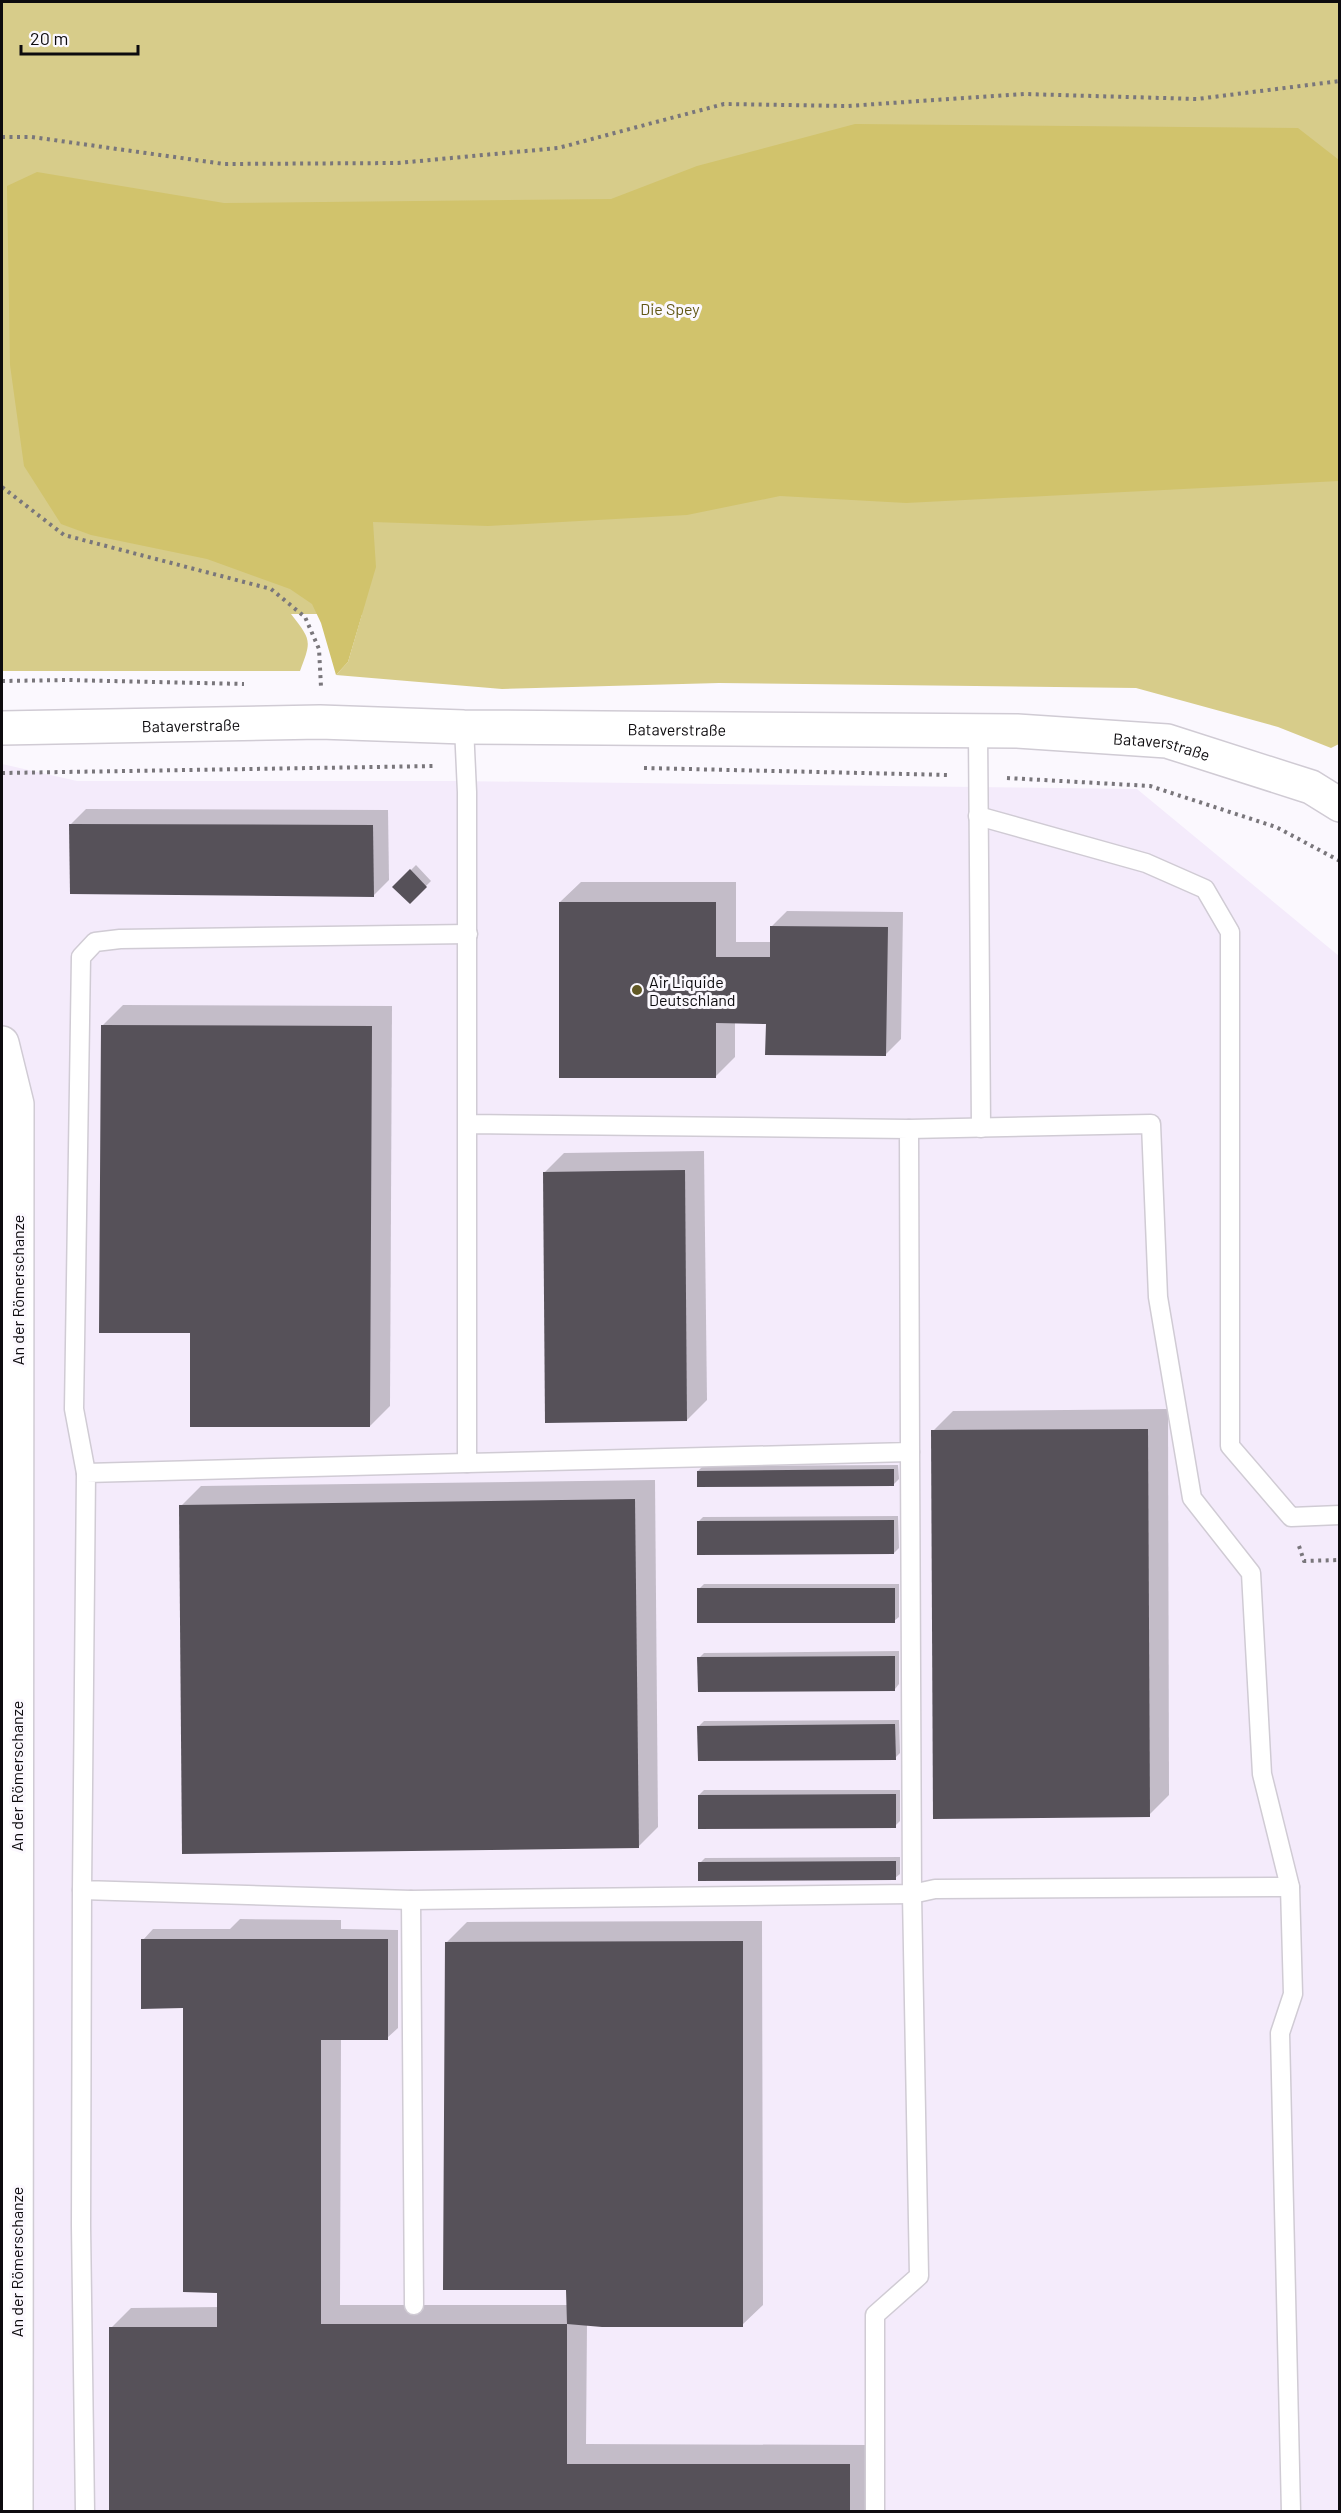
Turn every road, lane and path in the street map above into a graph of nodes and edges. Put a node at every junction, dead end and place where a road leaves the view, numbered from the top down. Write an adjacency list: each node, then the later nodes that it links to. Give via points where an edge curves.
1 (1340, 81): 2 (path, via 1197,99 1024,94 847,106 724,104 558,148 398,163 224,164)
2 (2, 136)
3 (2, 486): 4 (path, via 64,535 271,589 305,617 319,649)
4 (320, 722): 5 (street, Bataverstraße); 6 (street, Bataverstraße)
5 (464, 727): 7 (street, Bataverstraße); 8 (lane)
6 (2, 728)
7 (978, 731): 11 (lane); 12 (street, Bataverstraße, via 1167,741 1311,787)
8 (466, 765): 10 (path); 15 (lane)
9 (642, 768): 11 (path)
10 (2, 773)
11 (978, 776): 13 (lane); 14 (path, via 1150,786 1276,827)
12 (1340, 805)
13 (978, 816): 18 (lane); 23 (lane, via 1146,863 1205,889 1230,932 1230,1446 1291,1517)
14 (1340, 861)
15 (468, 934): 17 (lane); 22 (lane, via 120,939 95,942 81,957 75,1409)
16 (2, 1043): 28 (street, An der Römerschanze, via 17,1104)
17 (469, 1124): 19 (lane); 21 (lane)
18 (981, 1128): 19 (lane); 24 (lane, via 1150,1124 1158,1296 1192,1498 1251,1574 1262,1774)
19 (909, 1129): 20 (lane)
20 (910, 1452): 21 (lane); 26 (lane)
21 (467, 1463): 22 (lane)
22 (86, 1473): 25 (lane)
23 (1340, 1515)
24 (1290, 1887): 26 (lane, via 934,1889); 33 (lane, via 1293,1994 1280,2033)
25 (82, 1890): 27 (lane); 31 (lane)
26 (912, 1894): 27 (lane); 32 (lane, via 919,2276 875,2315)
27 (411, 1900): 29 (lane)
28 (9, 2247): 30 (street, An der Römerschanze)
29 (414, 2305)
30 (16, 2511)
31 (85, 2511)
32 (875, 2511)
33 (1291, 2511)

